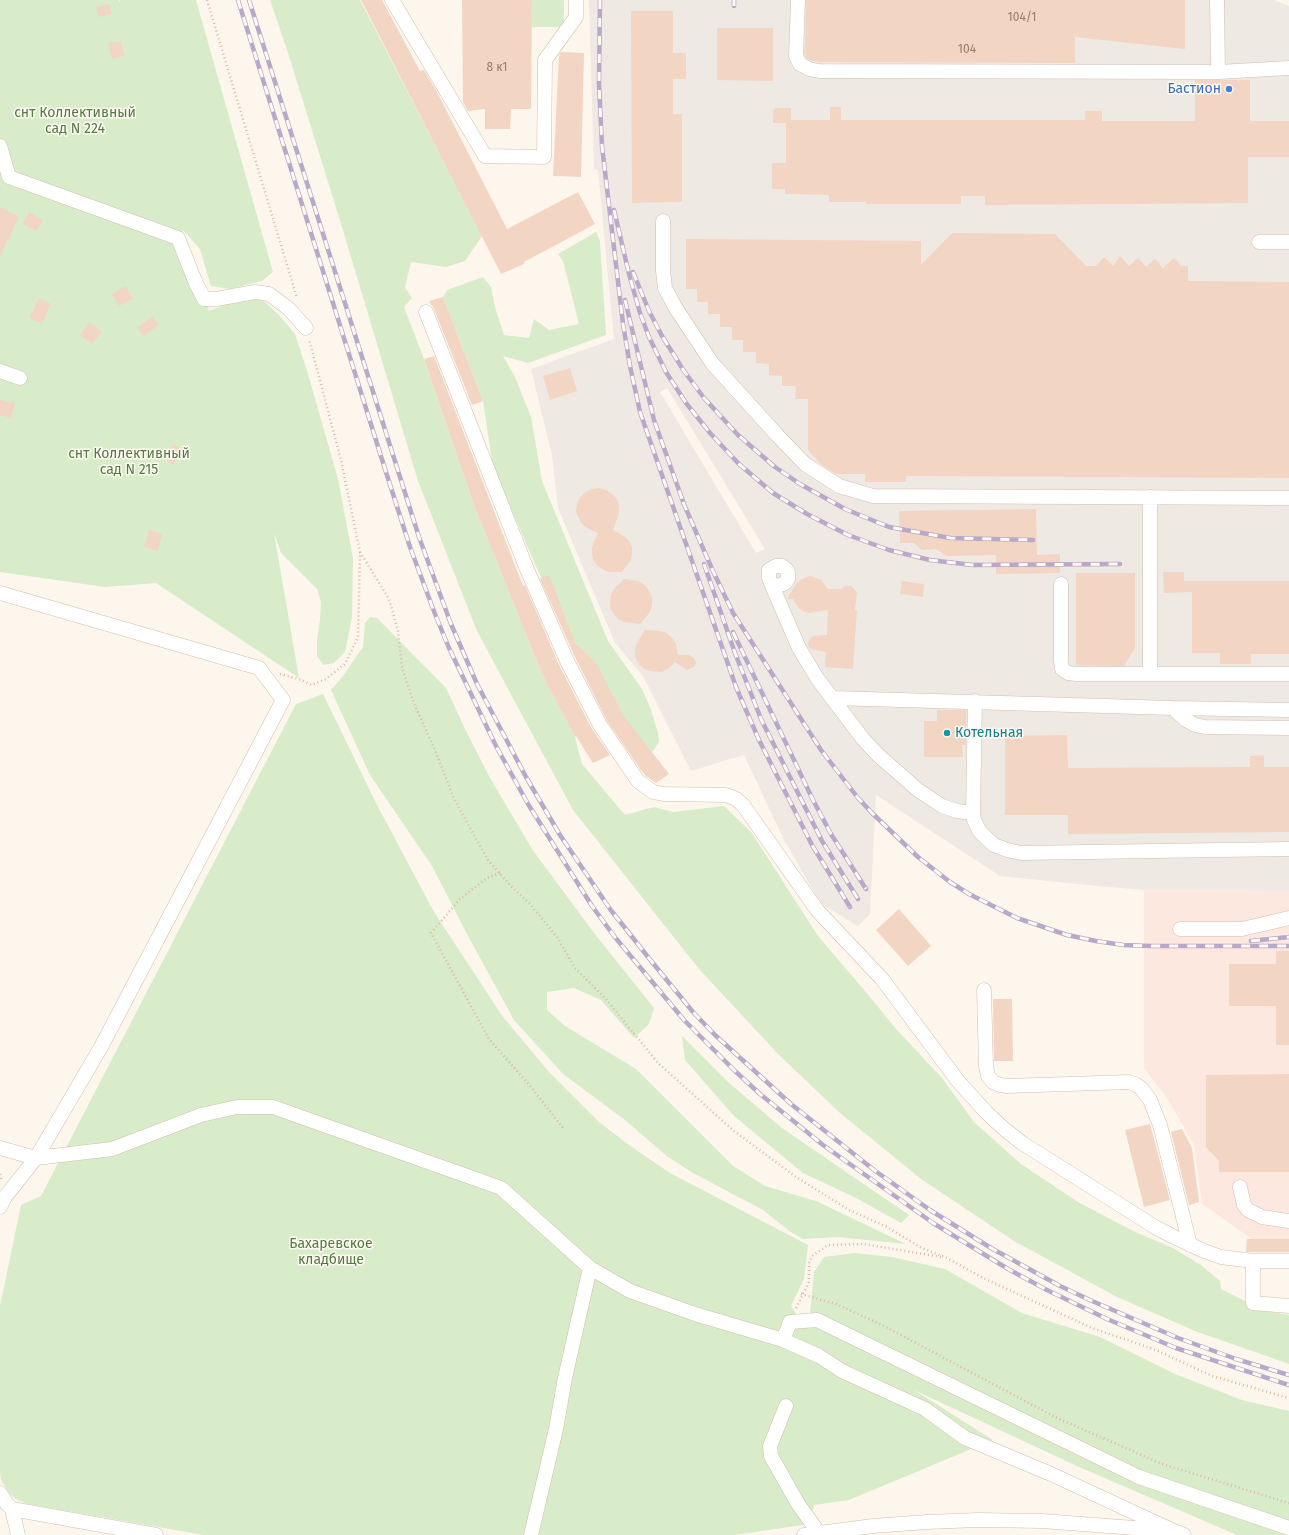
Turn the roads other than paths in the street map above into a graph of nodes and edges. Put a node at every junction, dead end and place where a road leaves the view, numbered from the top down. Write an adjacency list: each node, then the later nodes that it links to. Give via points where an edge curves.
1 (392, 0): 2 (street, via 485,156 544,157 545,60 576,16)
2 (576, 0)
3 (798, 0): 6 (street, via 796,56 800,64 808,69)
4 (1217, 0): 6 (street)
5 (1289, 68): 6 (street)
6 (1218, 72)
7 (0, 146): 12 (street, via 9,177 178,238 204,298 216,299 255,292 269,294 289,309)
8 (663, 221): 15 (street, via 665,288 675,307 712,362 777,434 805,464 839,486 873,496)
9 (1259, 242): 10 (street)
10 (1289, 242)
11 (426, 312): 37 (street, via 526,567 567,661 600,725 638,781 653,792 663,794 726,795 736,799 750,814 817,910 882,979 949,1070 986,1112 1022,1144 1155,1227)
12 (306, 328)
13 (0, 371): 14 (street)
14 (20, 378)
15 (1150, 497): 16 (street); 20 (street)
16 (1289, 498)
17 (1061, 584): 20 (street, via 1062,669 1068,674)
18 (773, 588): 22 (street, via 799,648)
19 (0, 593): 33 (street, via 259,668 283,700 100,1047)
20 (1150, 674): 21 (street)
21 (1289, 674)
22 (832, 698): 23 (street); 27 (street, via 868,744 918,790 942,806)
23 (975, 701): 24 (street); 27 (street)
24 (1173, 708): 25 (street); 26 (street, via 1186,720 1205,728)
25 (1289, 710)
26 (1289, 728)
27 (973, 813): 28 (street, via 977,826 990,843 1014,852)
28 (1289, 849)
29 (1289, 918): 30 (street, via 1242,929)
30 (1180, 929)
31 (984, 990): 37 (street, via 986,1066 988,1076 993,1082 1007,1086 1129,1082 1141,1088 1150,1100 1160,1125)
32 (0, 1148): 33 (street)
33 (36, 1158): 35 (street); 40 (street, via 112,1149 201,1115 237,1108 273,1106 501,1188)
34 (1240, 1187): 36 (street, via 1244,1205 1248,1210 1262,1217)
35 (0, 1207)
36 (1289, 1221)
37 (1190, 1245): 38 (street, via 1221,1257)
38 (1253, 1260): 39 (street); 41 (street, via 1253,1303)
39 (1289, 1261)
40 (590, 1268): 42 (street, via 630,1291 695,1314); 51 (street)
41 (1289, 1306)
42 (783, 1340): 46 (street, via 790,1322 817,1320 1139,1477); 48 (street, via 819,1356 842,1372 925,1409 964,1438 1051,1474)
43 (786, 1406): 47 (street, via 770,1446 771,1456 798,1504)
44 (0, 1493): 45 (street)
45 (12, 1509): 49 (street); 50 (street)
46 (1289, 1528)
47 (819, 1533): 48 (street, via 873,1526 978,1520 1042,1521); 52 (street)
48 (1179, 1533)
49 (18, 1535)
50 (156, 1535)
51 (531, 1535)
52 (804, 1535)

